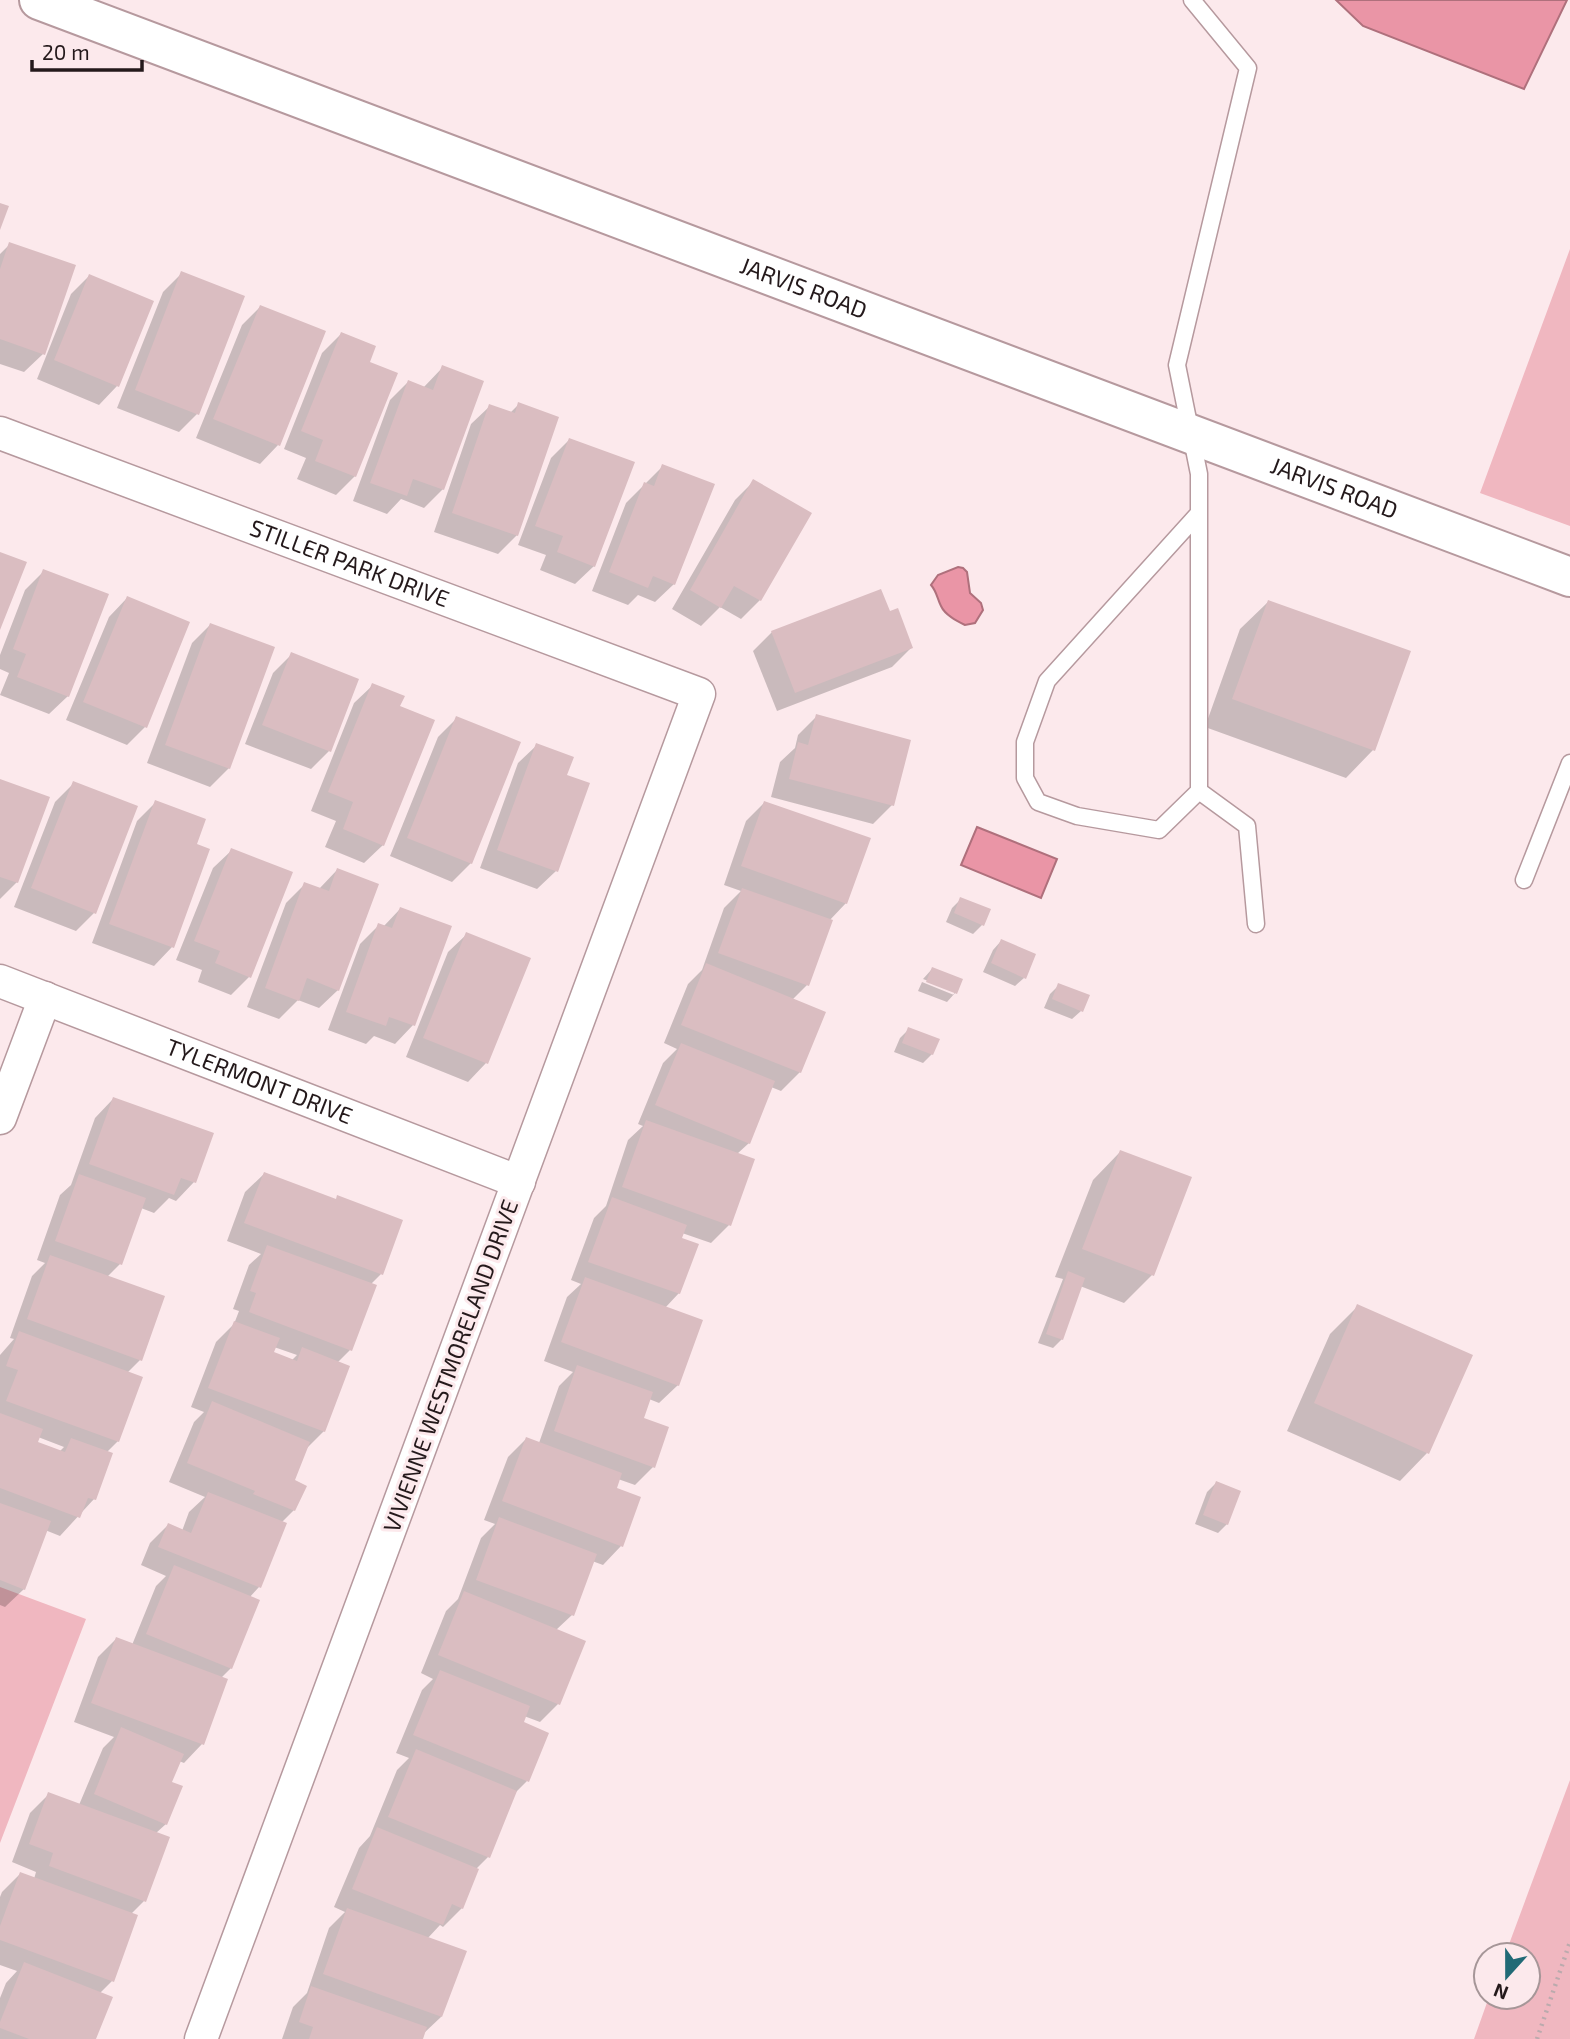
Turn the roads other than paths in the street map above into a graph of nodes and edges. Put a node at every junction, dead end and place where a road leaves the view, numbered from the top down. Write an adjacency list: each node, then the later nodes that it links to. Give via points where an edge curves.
1 (39, 0): 4 (street, JARVIS ROAD)
2 (1192, 0): 4 (lane, via 1248,68 1177,365)
3 (0, 433): 7 (street, STILLER PARK DRIVE)
4 (1190, 434): 5 (lane, via 1199,474); 6 (street, JARVIS ROAD)
5 (1199, 513): 9 (lane); 9 (lane, via 1047,681 1025,742 1026,778 1038,802 1077,816 1159,830)
6 (1570, 577)
7 (699, 694): 15 (street, VIVIENNE WESTMORELAND DRIVE)
8 (1570, 763): 10 (lane)
9 (1199, 791): 11 (lane, via 1247,826)
10 (1524, 880)
11 (1256, 924)
12 (0, 981): 13 (street, TYLERMONT DRIVE)
13 (45, 998): 14 (street); 15 (street, TYLERMONT DRIVE)
14 (0, 1118)
15 (519, 1182): 16 (street, VIVIENNE WESTMORELAND DRIVE)
16 (201, 2039)

